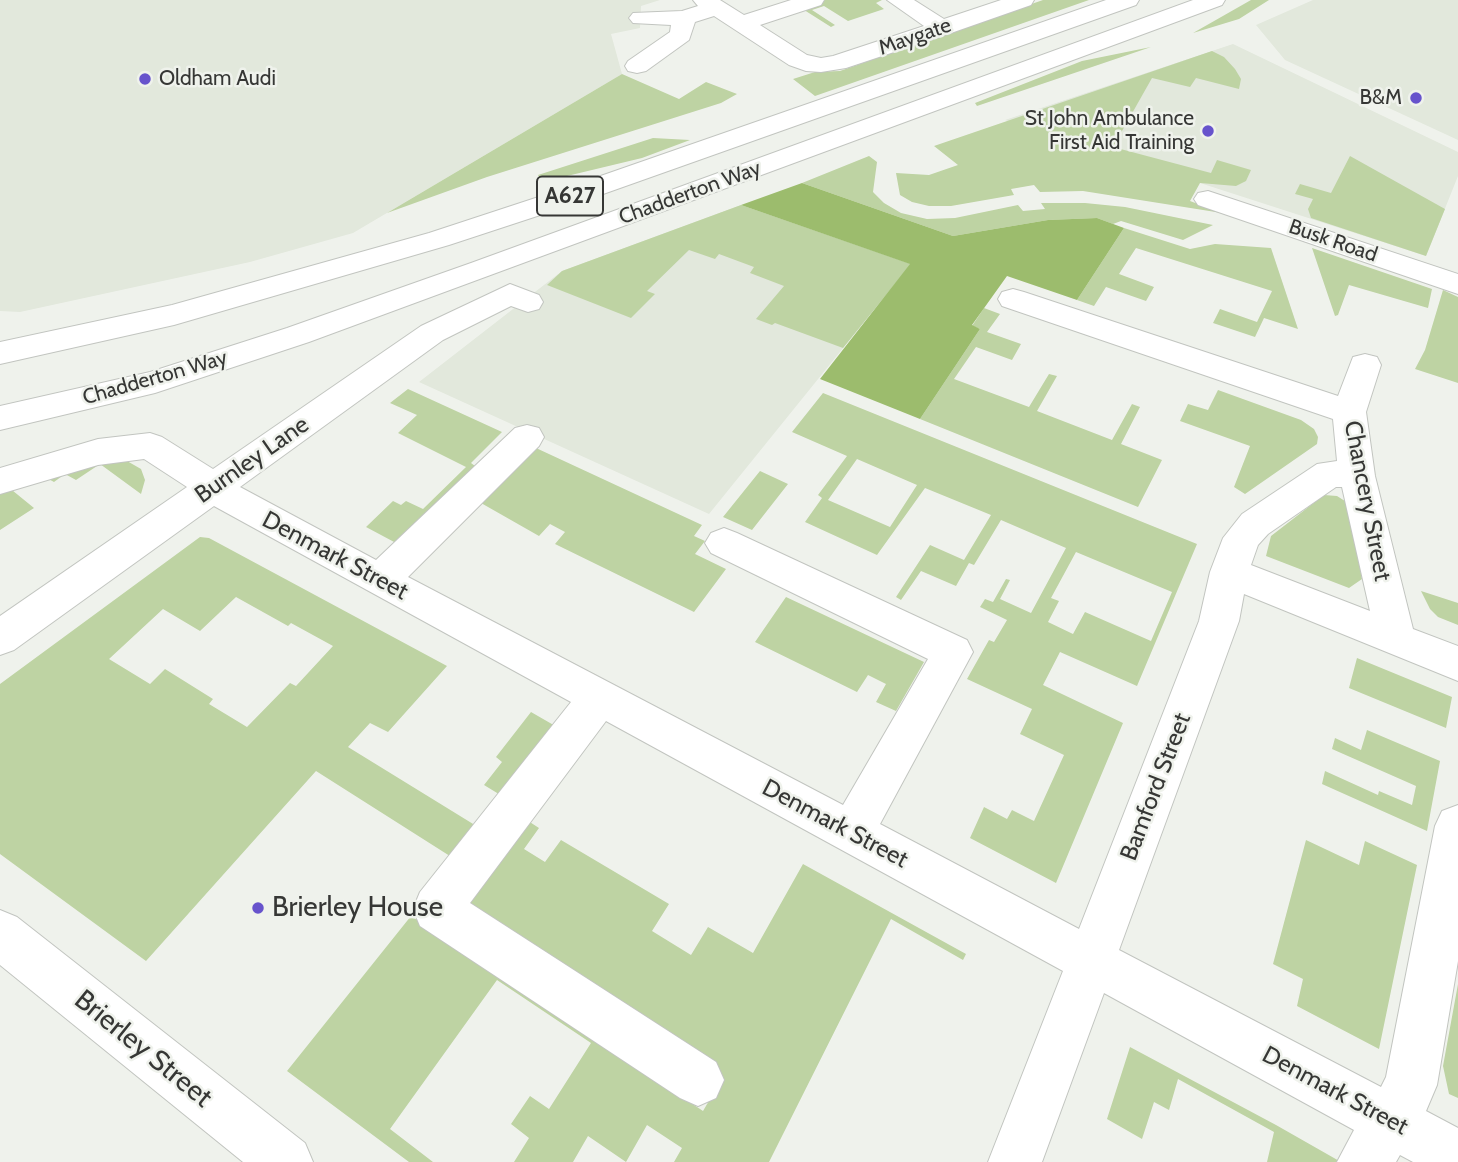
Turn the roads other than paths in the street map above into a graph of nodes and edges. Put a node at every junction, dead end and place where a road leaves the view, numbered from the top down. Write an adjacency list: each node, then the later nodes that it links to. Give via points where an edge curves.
1 (813, 0): 9 (main road)
2 (898, 0): 10 (main road)
3 (1023, 0): 10 (main road, Maygate)
4 (1128, 0): 16 (main road, Chadderton Way / A627, via 439,239 174,315)
5 (1214, 0): 19 (main road, Chadderton Way / A627, via 298,335 155,382)
6 (710, 4): 8 (main road); 9 (main road)
7 (641, 18): 8 (main road)
8 (684, 18): 11 (main road, via 681,35)
9 (741, 24): 10 (main road, Maygate, via 806,64 837,63)
10 (943, 28)
11 (636, 66)
12 (1208, 199): 13 (main road, Busk Road, via 1267,207)
13 (1458, 284)
14 (519, 298): 23 (main road, Burnley Lane, via 432,333)
15 (1013, 299): 18 (main road)
16 (0, 353)
17 (1365, 365): 18 (main road, Chancery Street)
18 (1349, 412): 21 (main road, Chancery Street)
19 (0, 418)
20 (527, 437): 26 (main road)
21 (1357, 476): 25 (main road, Bamford Street, via 1331,473 1255,524 1242,538); 28 (main road, Chancery Street)
22 (0, 481): 23 (main road, Denmark Street, via 98,452 150,446)
23 (213, 488): 26 (main road, Denmark Street); 27 (main road, Burnley Lane)
24 (724, 543): 32 (main road, via 953,652)
25 (1229, 572): 28 (main road); 34 (main road, Bamford Street, via 1219,621)
26 (380, 580): 30 (main road, Denmark Street)
27 (0, 638)
28 (1396, 639): 29 (main road)
29 (1458, 664)
30 (600, 697): 32 (main road, Denmark Street); 35 (main road, via 437,909)
31 (1458, 826): 36 (main road, via 1410,1085)
32 (851, 833): 34 (main road, Denmark Street)
33 (0, 934): 38 (main road, Brierley Street)
34 (1090, 961): 36 (main road, Denmark Street); 39 (main road, Bamford Street)
35 (698, 1080)
36 (1377, 1142): 37 (main road, Denmark Street)
37 (1458, 1157)
38 (286, 1162)
39 (1014, 1162)

